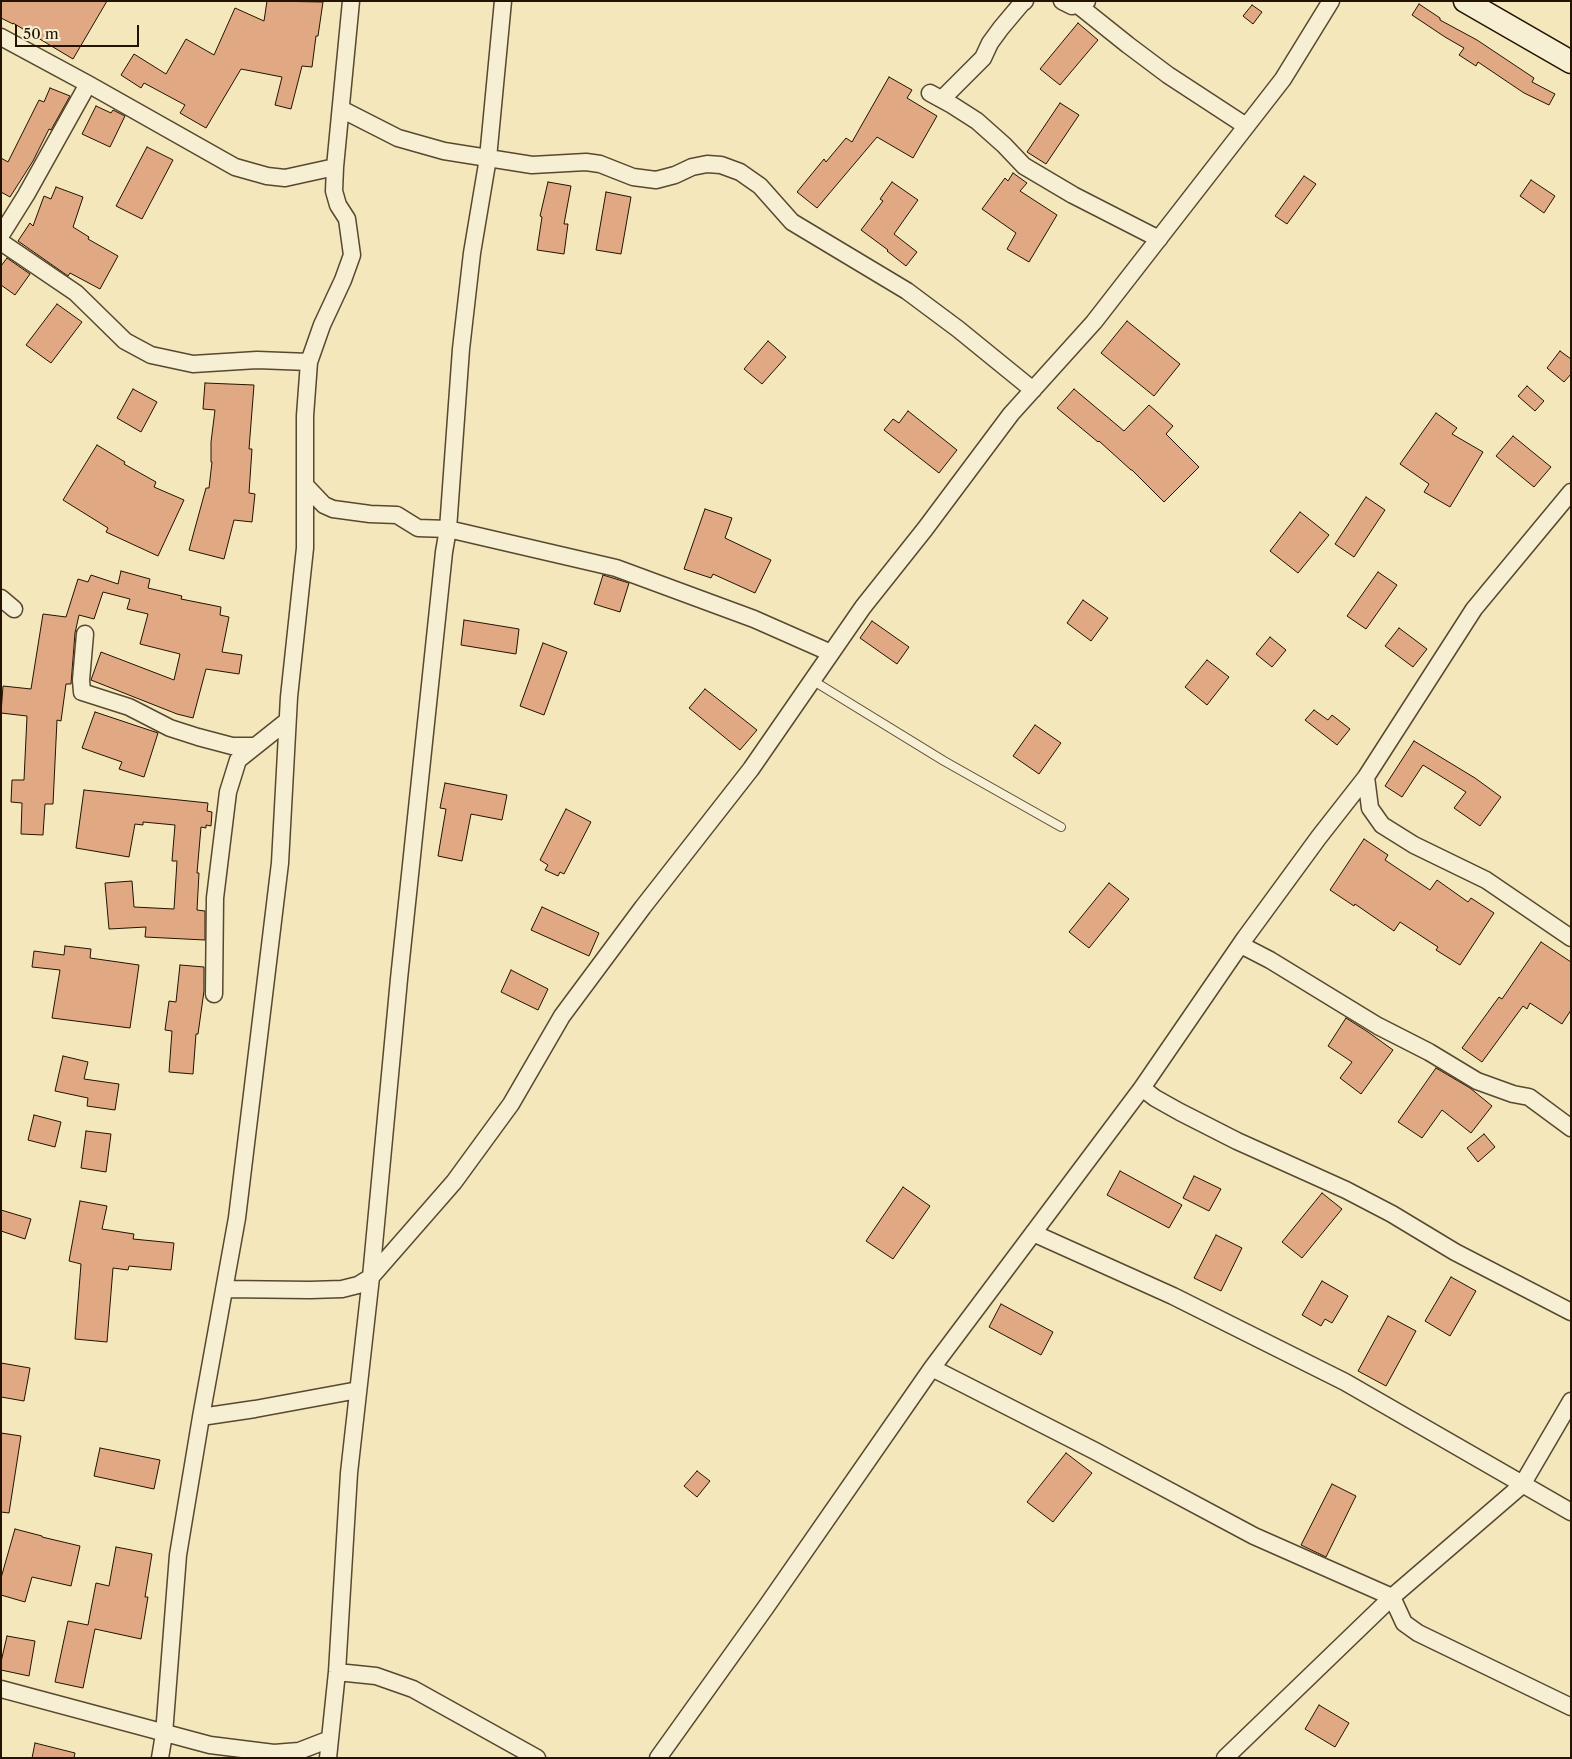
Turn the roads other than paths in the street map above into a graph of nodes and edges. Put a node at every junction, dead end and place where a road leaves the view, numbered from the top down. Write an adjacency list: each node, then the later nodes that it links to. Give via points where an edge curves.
1 (351, 1): 10 (street)
2 (503, 1): 12 (street)
3 (1025, 1): 15 (street, via 1001,28 983,58 936,96 977,121 1024,166)
4 (1331, 1): 11 (street, via 1283,78)
5 (1465, 1): 8 (main road)
6 (1076, 2): 11 (street, via 1168,75)
7 (1, 37): 9 (street)
8 (1571, 62)
9 (88, 84): 13 (street, via 235,167 286,178); 14 (street)
10 (340, 109): 12 (street, via 398,138 444,151); 13 (street)
11 (1246, 126): 15 (street)
12 (488, 158): 18 (street, via 532,165 586,162 633,177 656,180 707,164 740,172 760,186 792,222 907,291); 21 (street, via 472,253 461,349)
13 (335, 168): 17 (street, via 334,192 347,219 352,255)
14 (1, 235)
15 (1159, 239): 18 (street, via 1094,322)
16 (1, 242): 17 (street, via 76,292 126,341 151,355 193,364 257,360)
17 (309, 362): 19 (street)
18 (1033, 390): 25 (street, via 1011,414)
19 (305, 485): 21 (street, via 324,505 333,509 397,514 418,528); 27 (street, via 305,548)
20 (1571, 492): 29 (street, via 1474,609)
21 (448, 529): 25 (street, via 616,568); 37 (street, via 400,969)
22 (1, 598): 23 (street)
23 (14, 609)
24 (85, 634): 28 (street, via 82,692 129,707 188,734 232,746)
25 (831, 653): 26 (street)
26 (812, 680): 30 (lane, via 944,761); 37 (street, via 751,769 562,1016 511,1104 454,1182)
27 (288, 722): 28 (street); 38 (street, via 280,863 237,1218)
28 (255, 746): 33 (street, via 238,760 228,792 214,898)
29 (1366, 777): 31 (street, via 1370,808 1382,825 1414,845 1486,880); 32 (street)
30 (1061, 827)
31 (1571, 938)
32 (1241, 945): 34 (street); 35 (street, via 1477,1081 1529,1097)
33 (214, 994)
34 (1142, 1088): 36 (street); 39 (street, via 1237,1141 1392,1214 1455,1252)
35 (1571, 1128)
36 (1033, 1233): 40 (street); 44 (street, via 1173,1296 1345,1382)
37 (371, 1277): 38 (street, via 342,1289); 41 (street)
38 (224, 1289): 43 (street)
39 (1571, 1312)
40 (932, 1368): 46 (street, via 1254,1536); 55 (street)
41 (358, 1390): 43 (street); 47 (street, via 349,1473)
42 (1571, 1401): 44 (street)
43 (201, 1417): 50 (street, via 178,1554)
44 (1522, 1484): 45 (street); 46 (street)
45 (1571, 1512)
46 (1392, 1597): 49 (street, via 1404,1623 1418,1633); 56 (street)
47 (337, 1672): 51 (street); 54 (street, via 376,1676 413,1689)
48 (1, 1689): 50 (street)
49 (1571, 1707)
50 (164, 1734): 51 (street, via 210,1745 274,1754 299,1751); 52 (street)
51 (330, 1739): 53 (street)
52 (160, 1758)
53 (328, 1758)
54 (538, 1758)
55 (658, 1758)
56 (1225, 1758)

